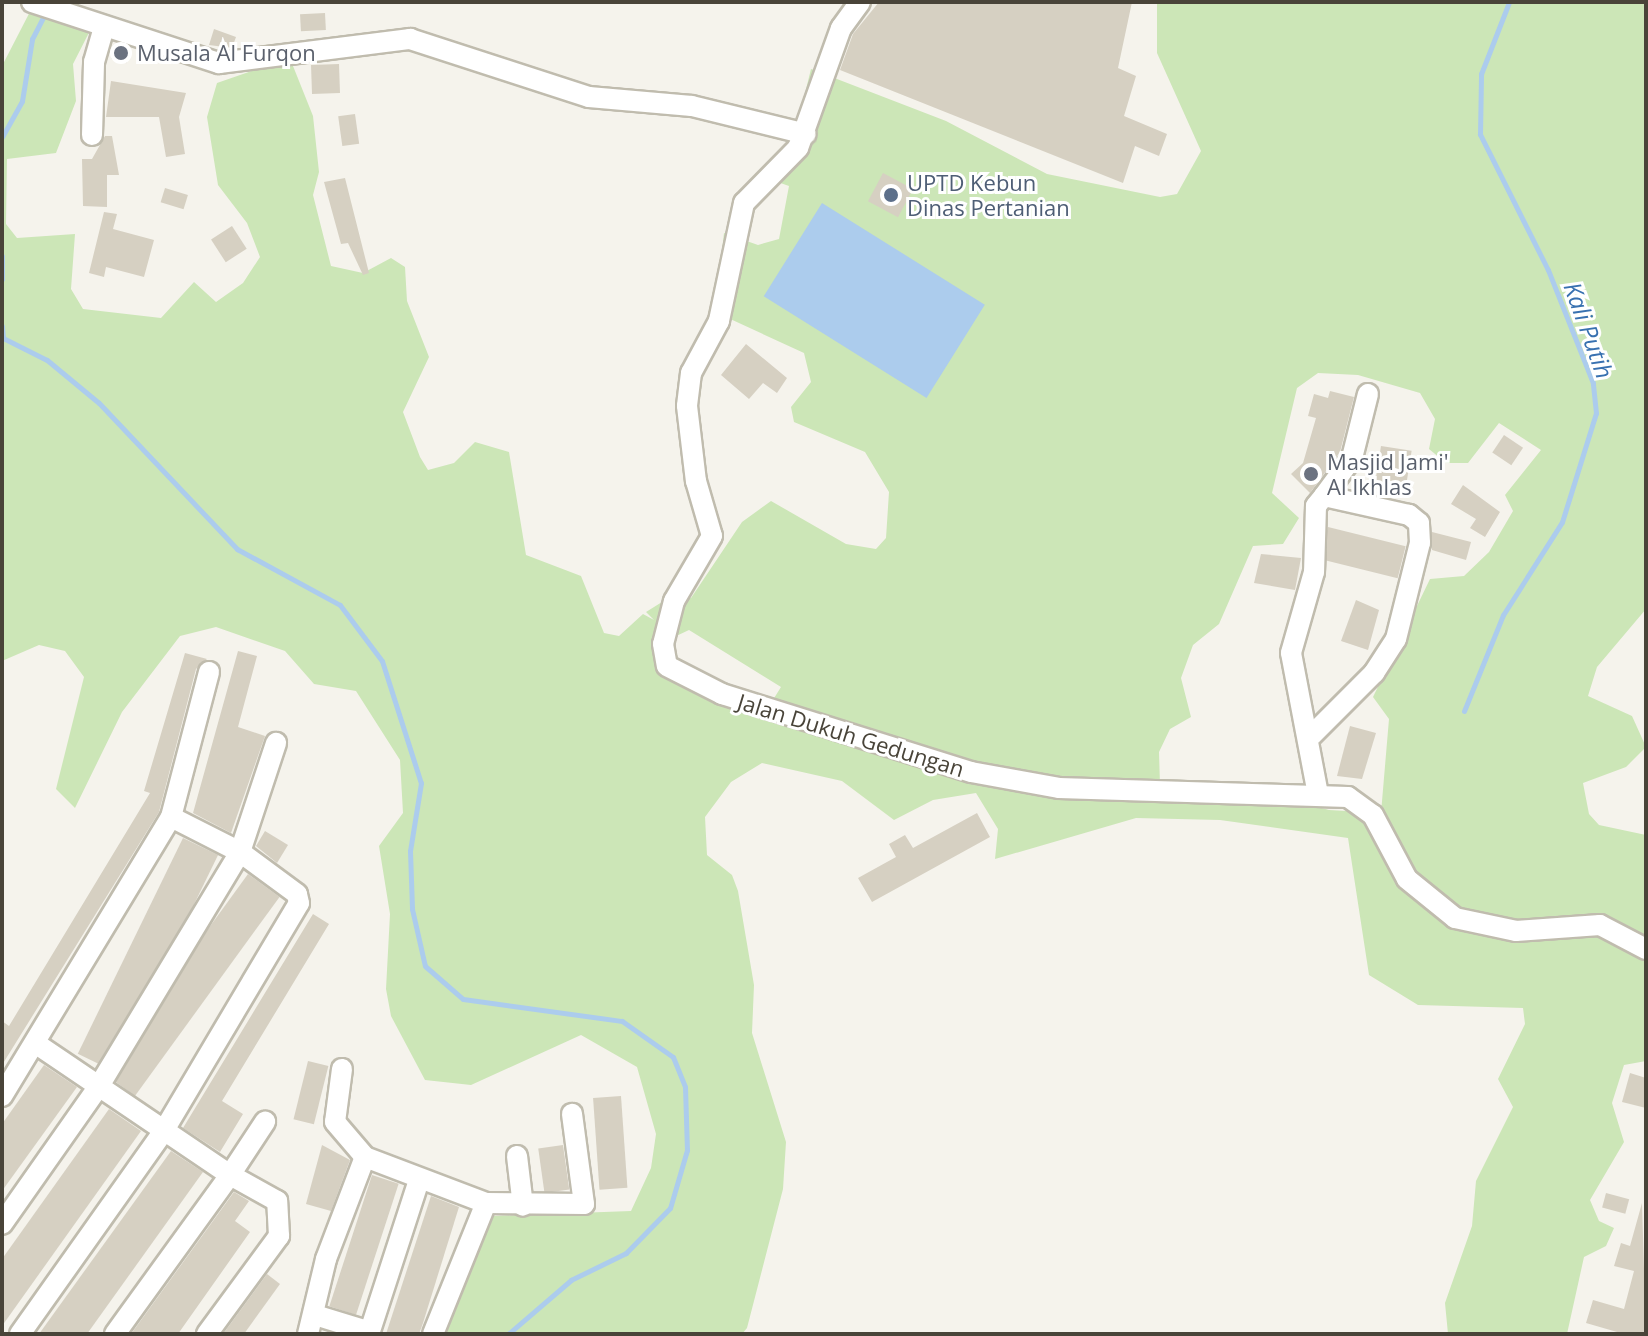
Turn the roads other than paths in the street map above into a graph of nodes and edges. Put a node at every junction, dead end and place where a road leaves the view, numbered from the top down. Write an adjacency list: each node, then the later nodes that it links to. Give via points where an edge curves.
1 (860, 2): 4 (street, via 841,28)
2 (34, 4): 3 (street)
3 (104, 26): 4 (street, via 219,63 410,39 589,97 692,106); 5 (street, via 94,62)
4 (806, 134): 11 (street, Jalan Dukuh Gedungan, via 744,203 719,321 695,362 687,406 696,481 712,536 666,626 664,656 678,675 971,772 1059,788)
5 (92, 135)
6 (1368, 394): 7 (street, via 1352,458)
7 (1324, 496): 9 (street, via 1312,523 1314,572 1291,653); 9 (street, via 1409,515 1419,523 1420,543 1396,639 1374,673)
8 (209, 672): 12 (street)
9 (1312, 735): 11 (street)
10 (276, 743): 13 (street)
11 (1318, 795): 14 (street, Jalan Dukuh Gedungan, via 1363,804 1407,879 1455,918 1516,931 1600,925)
12 (171, 817): 13 (street); 15 (street)
13 (240, 852): 17 (street); 21 (street, via 297,894 299,903)
14 (1646, 949)
15 (38, 1045): 17 (street); 18 (street)
16 (342, 1069): 23 (street, via 335,1122)
17 (99, 1086): 21 (street); 28 (street)
18 (2, 1096)
19 (572, 1114): 27 (street, via 584,1204)
20 (265, 1122): 24 (street)
21 (163, 1132): 24 (street); 31 (street)
22 (517, 1156): 27 (street)
23 (365, 1157): 25 (street); 29 (street, via 326,1259)
24 (230, 1175): 32 (street); 33 (street, via 277,1201 282,1224)
25 (419, 1180): 26 (street); 30 (street)
26 (486, 1203): 27 (street); 34 (street)
27 (523, 1206)
28 (2, 1224)
29 (311, 1324): 30 (street)
30 (368, 1333)
31 (20, 1334)
32 (115, 1334)
33 (207, 1334)
34 (433, 1334)

